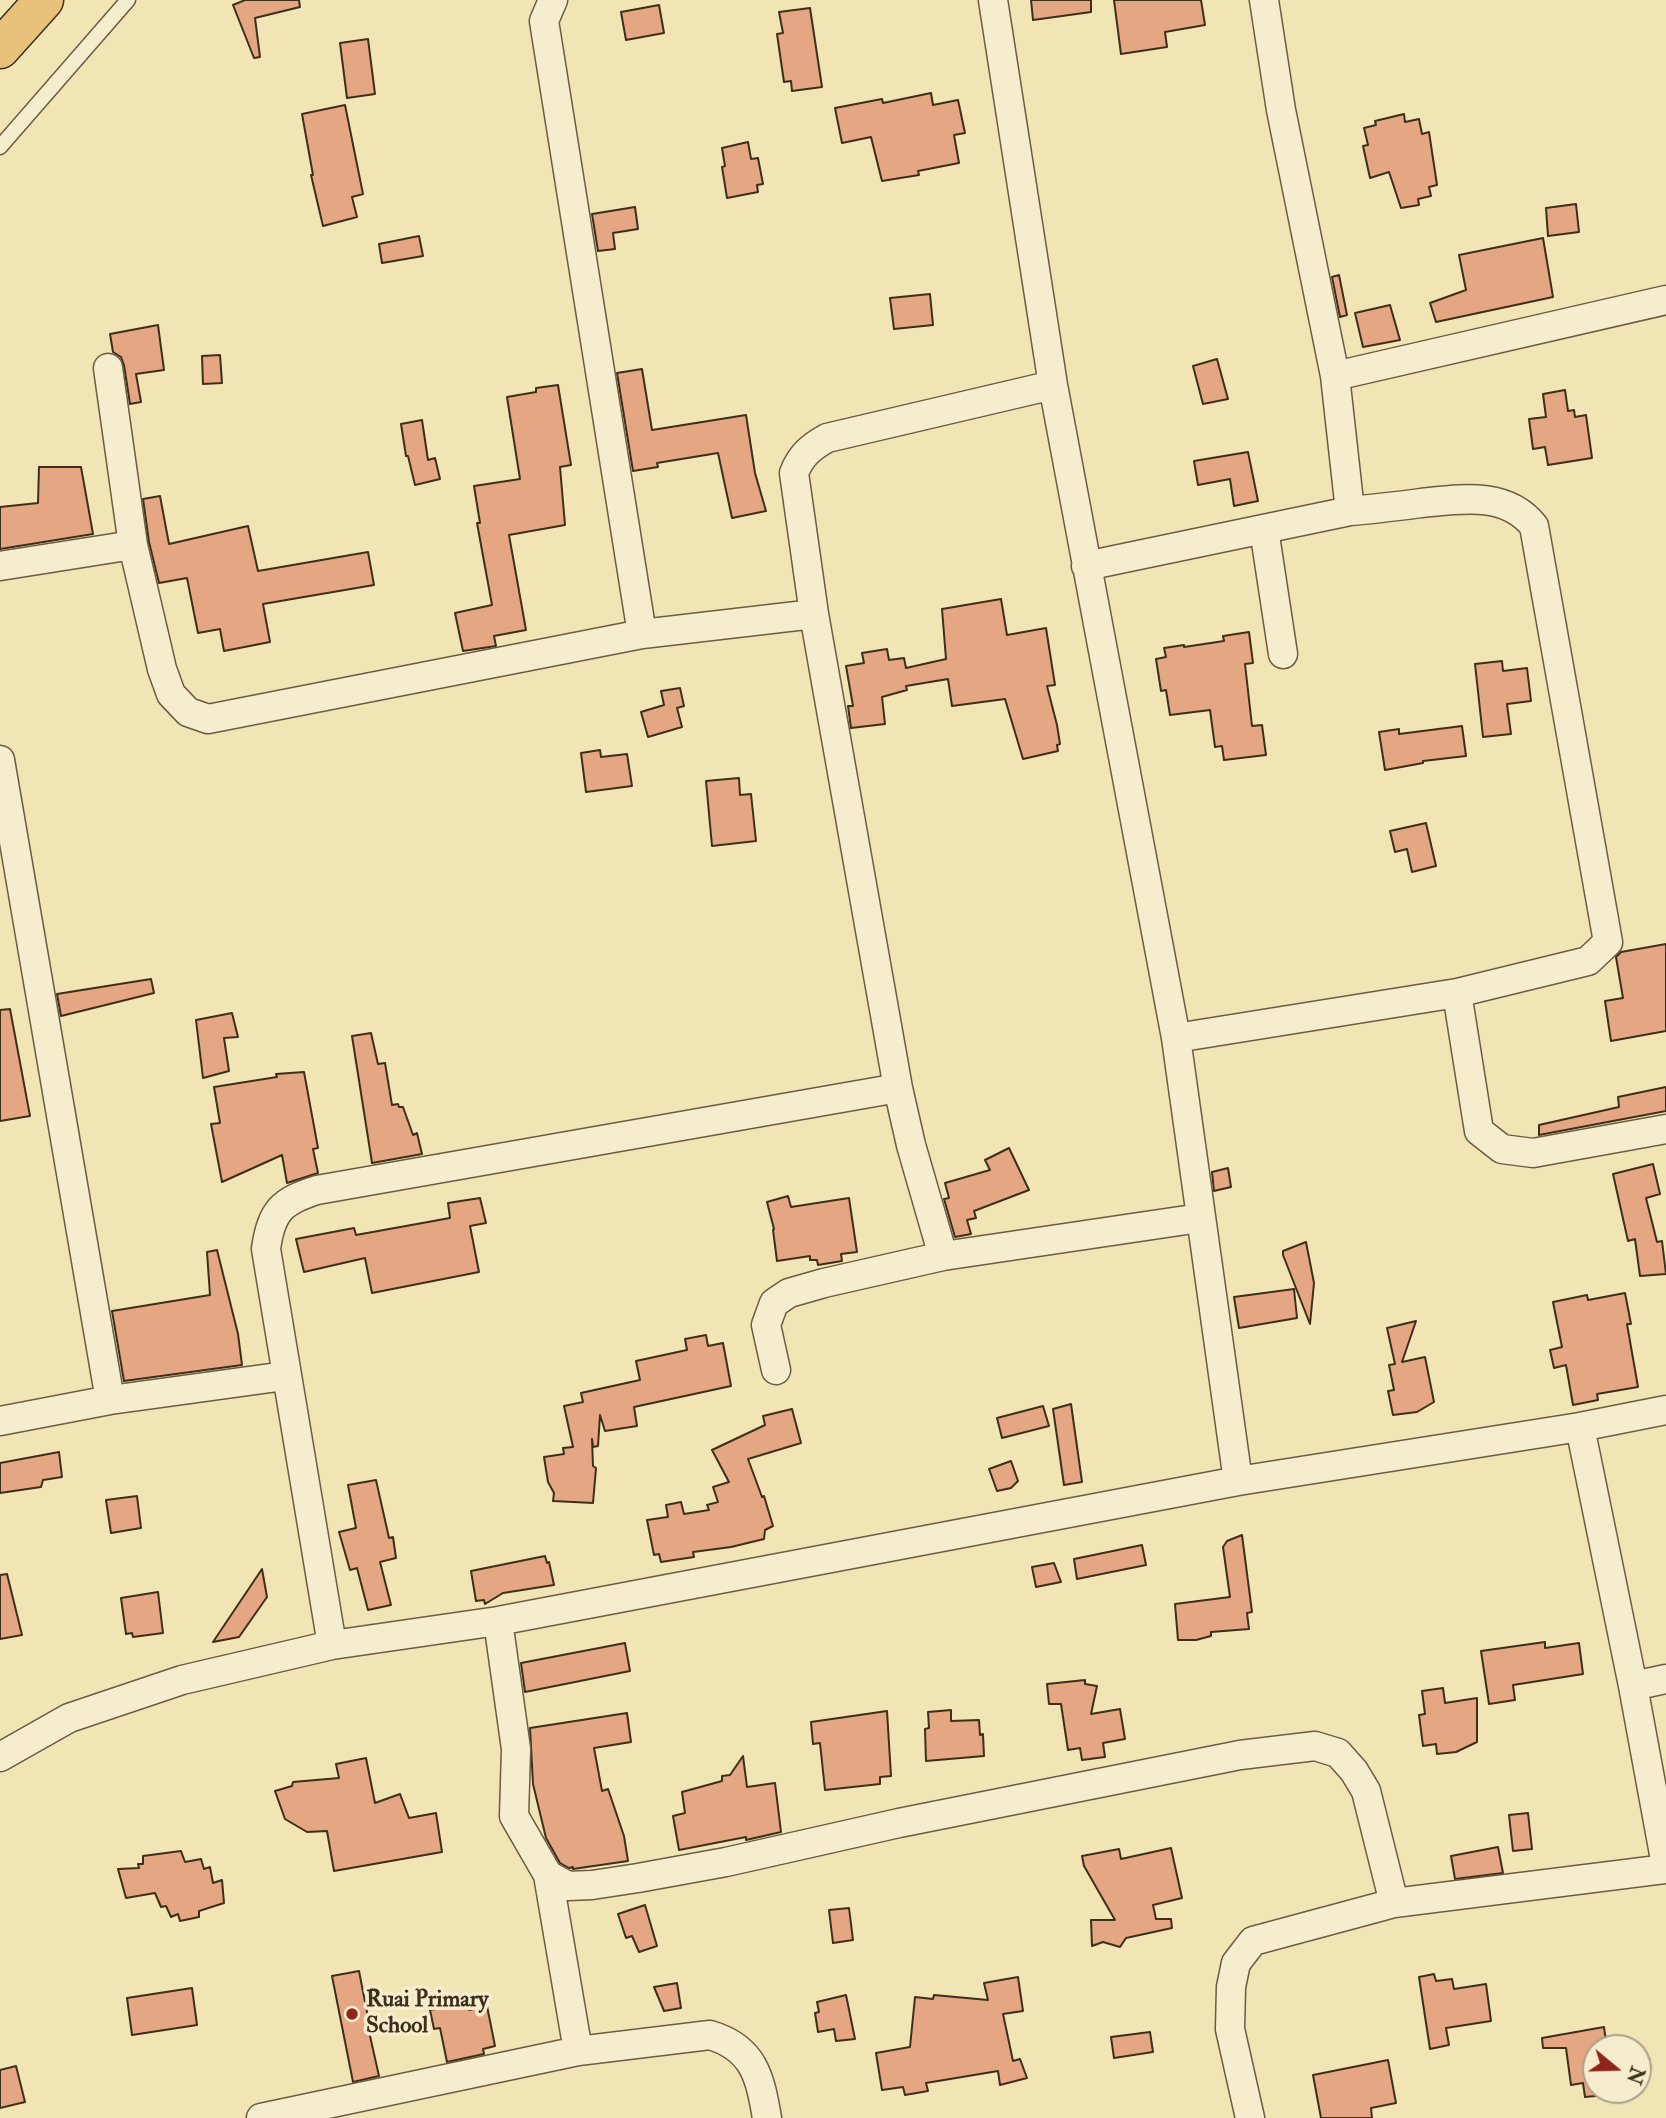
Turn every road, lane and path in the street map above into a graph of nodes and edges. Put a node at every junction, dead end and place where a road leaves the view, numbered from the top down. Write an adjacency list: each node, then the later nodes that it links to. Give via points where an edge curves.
1 (44, 0): 6 (highway)
2 (128, 0): 7 (lane)
3 (553, 0): 18 (street, via 544,21)
4 (993, 0): 11 (street)
5 (1264, 0): 10 (street, via 1280,110)
6 (5, 32)
7 (0, 147)
8 (1666, 300): 10 (street)
9 (108, 368): 14 (street)
10 (1335, 376): 12 (street)
11 (1053, 385): 16 (street); 17 (street, via 827,438 812,446 794,473)
12 (1350, 511): 13 (street); 21 (street, via 1486,499 1525,514 1534,526 1608,942 1588,961)
13 (1264, 529): 16 (street); 19 (street)
14 (133, 545): 15 (street); 18 (street, via 171,694 188,712 208,719)
15 (0, 566)
16 (1086, 566): 22 (street)
17 (814, 614): 18 (street); 23 (street)
18 (642, 634)
19 (1283, 654)
20 (0, 760): 29 (street)
21 (1457, 993): 22 (street); 24 (street, via 1479,1131 1502,1149 1533,1153)
22 (1176, 1038): 25 (street)
23 (898, 1088): 26 (street); 28 (street, via 317,1189 291,1198 273,1216 266,1249)
24 (1666, 1129)
25 (1200, 1218): 26 (street); 33 (street)
26 (943, 1256): 27 (street, via 824,1283 789,1293 774,1303 766,1325)
27 (776, 1370)
28 (285, 1376): 29 (street); 35 (street)
29 (110, 1400): 31 (street)
30 (1666, 1410): 32 (street)
31 (0, 1421)
32 (1580, 1427): 33 (street); 37 (street)
33 (1238, 1481): 34 (street)
34 (498, 1621): 35 (street); 40 (street, via 516,1749 514,1816)
35 (332, 1645): 38 (street, via 169,1684 69,1718)
36 (1666, 1679): 37 (street)
37 (1633, 1686): 39 (street)
38 (0, 1757)
39 (1666, 1867): 41 (street)
40 (548, 1875): 41 (street, via 568,1886 626,1880 1240,1755 1315,1746 1338,1753 1366,1791); 42 (street)
41 (1394, 1903): 45 (street, via 1252,1941 1237,1963 1230,2029)
42 (579, 2051): 43 (street); 44 (street, via 690,2036 730,2041 746,2055 762,2087)
43 (261, 2118)
44 (767, 2118)
45 (1250, 2118)

